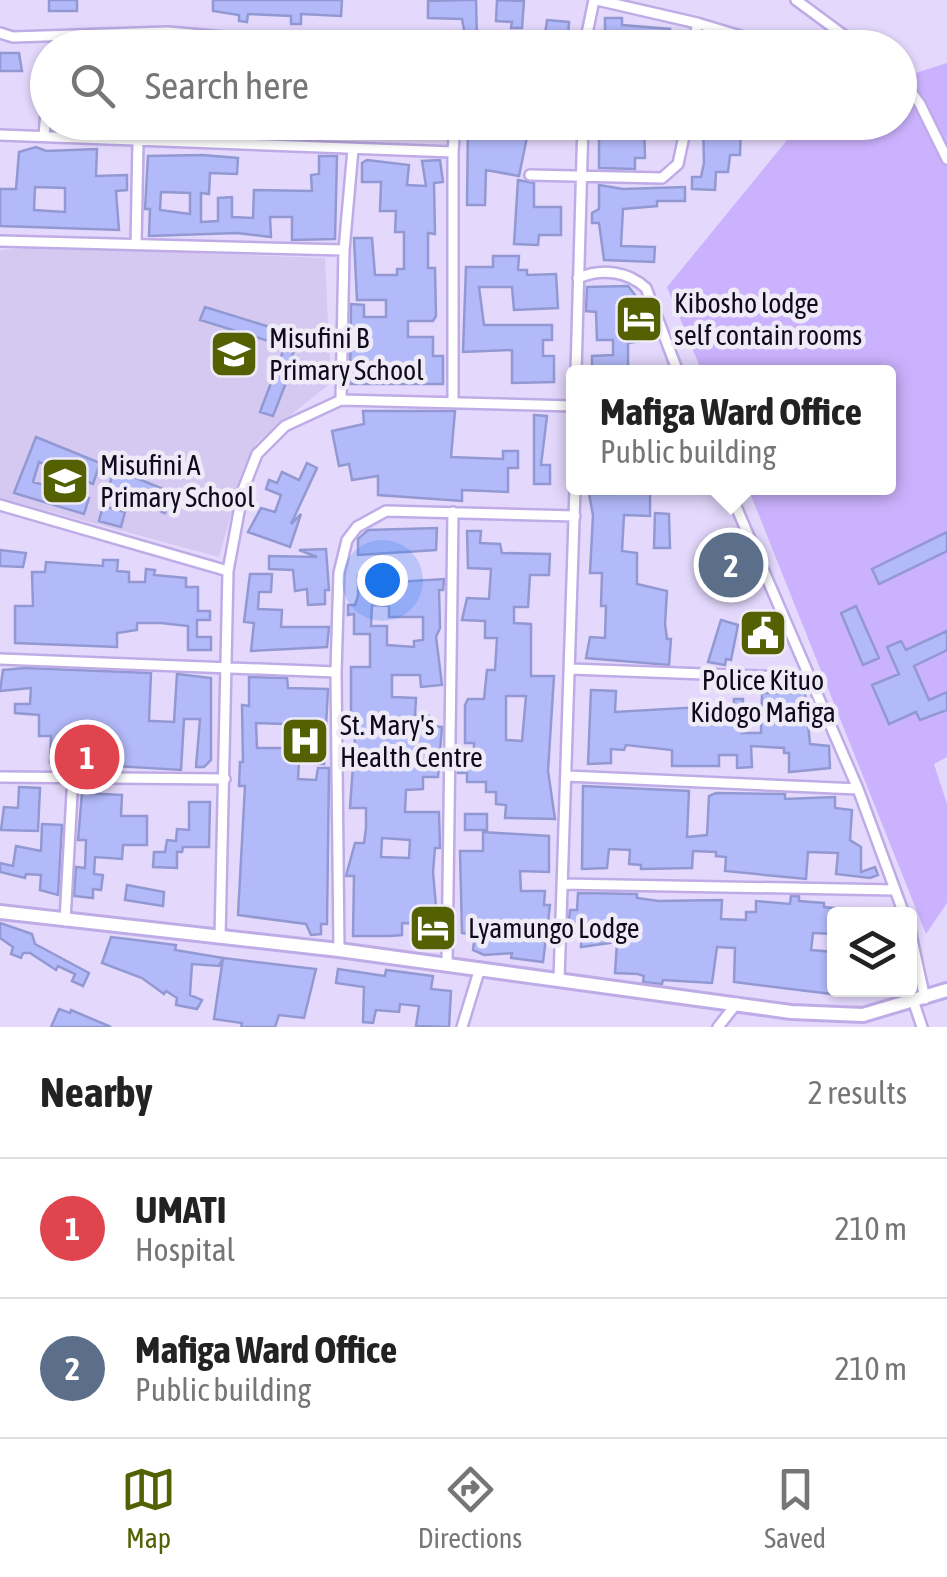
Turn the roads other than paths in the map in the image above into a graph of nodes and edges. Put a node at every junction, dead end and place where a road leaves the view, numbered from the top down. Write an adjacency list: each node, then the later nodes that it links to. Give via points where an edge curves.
1 (596, 0): 3 (street); 4 (street)
2 (796, 0): 7 (street)
3 (697, 23): 5 (street); 6 (street)
4 (588, 30)
5 (696, 30)
6 (720, 30)
7 (837, 30)
8 (0, 33): 9 (street)
9 (30, 36)
10 (917, 100): 20 (street)
11 (0, 135): 12 (street)
12 (30, 136)
13 (119, 140): 17 (street)
14 (453, 140): 19 (street)
15 (583, 140): 22 (street)
16 (684, 140): 22 (street, via 669,175)
17 (138, 141): 18 (street); 24 (street)
18 (353, 149): 19 (street); 25 (street)
19 (453, 152): 30 (street)
20 (947, 159)
21 (530, 175): 22 (street)
22 (584, 176): 26 (street)
23 (0, 241): 24 (street)
24 (136, 245): 25 (street)
25 (344, 250): 29 (street)
26 (578, 278): 27 (street); 28 (street, via 617,273 646,288)
27 (576, 365)
28 (675, 365)
29 (341, 400): 30 (street); 37 (street, via 286,426 256,454)
30 (454, 401): 31 (street)
31 (566, 406)
32 (575, 495): 36 (street)
33 (731, 495): 42 (street)
34 (0, 505): 37 (street)
35 (453, 512): 36 (street); 41 (street, via 386,512 347,540 339,573); 55 (street)
36 (575, 516): 40 (street)
37 (228, 571): 39 (street)
38 (0, 659): 39 (street)
39 (227, 669): 41 (street); 46 (street)
40 (571, 669): 42 (street); 44 (street)
41 (336, 672): 54 (street)
42 (810, 678): 47 (street)
43 (73, 776): 45 (street); 46 (street); 52 (street)
44 (566, 776): 47 (street); 48 (street)
45 (0, 778)
46 (225, 779): 53 (street)
47 (858, 789): 49 (street)
48 (563, 884): 49 (street); 57 (street)
49 (895, 890): 50 (street)
50 (901, 907)
51 (0, 912): 52 (street)
52 (66, 921): 53 (street)
53 (220, 938): 54 (street)
54 (339, 950): 55 (street)
55 (446, 965): 56 (street)
56 (480, 968): 57 (street); 62 (street)
57 (559, 980): 61 (street)
58 (917, 980): 60 (street)
59 (947, 990): 60 (street)
60 (920, 1001): 61 (street, via 863,1015); 64 (street)
61 (737, 1002): 63 (street)
62 (462, 1027)
63 (718, 1027)
64 (922, 1027)

